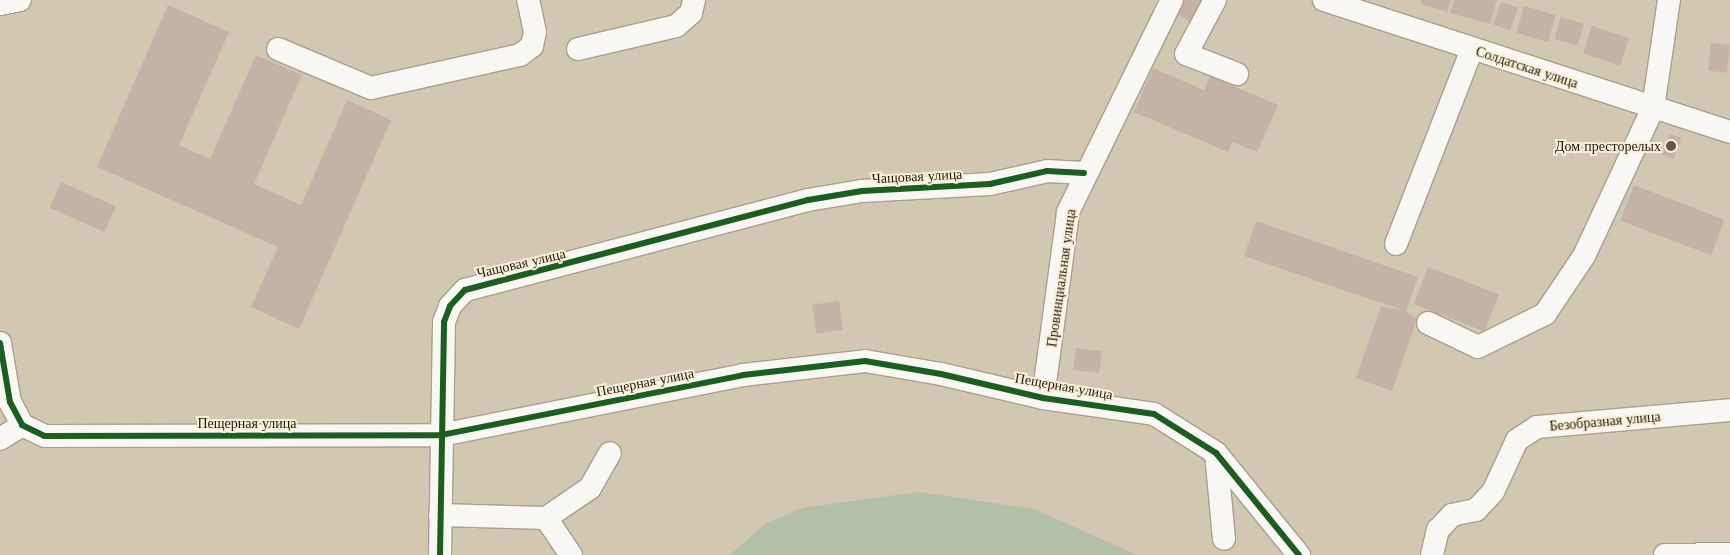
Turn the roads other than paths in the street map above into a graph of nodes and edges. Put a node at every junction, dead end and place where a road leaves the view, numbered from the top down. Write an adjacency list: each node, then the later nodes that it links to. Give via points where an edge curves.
1 (20, 0): 8 (street)
2 (528, 0): 10 (street, via 535,32 532,46 520,55 371,88)
3 (694, 0): 9 (street, via 691,13 676,26)
4 (1172, 0): 15 (street, Провинциальная улица)
5 (1215, 0): 12 (street, via 1186,54)
6 (1324, 0): 11 (street, Солдатская улица)
7 (1669, 0): 13 (street)
8 (0, 4)
9 (578, 48)
10 (278, 49)
11 (1472, 49): 13 (street, Солдатская улица); 16 (street)
12 (1237, 74)
13 (1653, 108): 14 (street, Солдатская улица); 17 (street, via 1584,256 1545,314 1478,348)
14 (1730, 132)
15 (1084, 173): 19 (street, Провинциальная улица, via 1068,212); 22 (street, Чащовая улица, via 1047,171 990,184 862,191 808,200 465,290 450,306 444,322)
16 (1396, 244)
17 (1428, 323)
18 (0, 343): 21 (street, via 10,402)
19 (1043, 398): 22 (street, Пещерная улица, via 865,362 743,375); 25 (street, Пещерная улица, via 1154,414)
20 (1730, 410): 33 (street, Безобразная улица, via 1537,427 1518,440 1493,492 1476,510 1452,515 1438,530)
21 (22, 425): 22 (street, Пещерная улица, via 44,436); 23 (street)
22 (441, 435): 26 (street, Чащовая улица)
23 (0, 439)
24 (610, 453): 27 (street, via 590,488)
25 (1216, 453): 28 (street); 32 (street, Пещерная улица)
26 (440, 515): 27 (street); 30 (street, Чащовая улица)
27 (546, 518): 31 (street)
28 (1224, 539)
29 (1730, 554): 34 (street)
30 (440, 555)
31 (571, 555)
32 (1299, 555)
33 (1432, 555)
34 (1665, 555)

